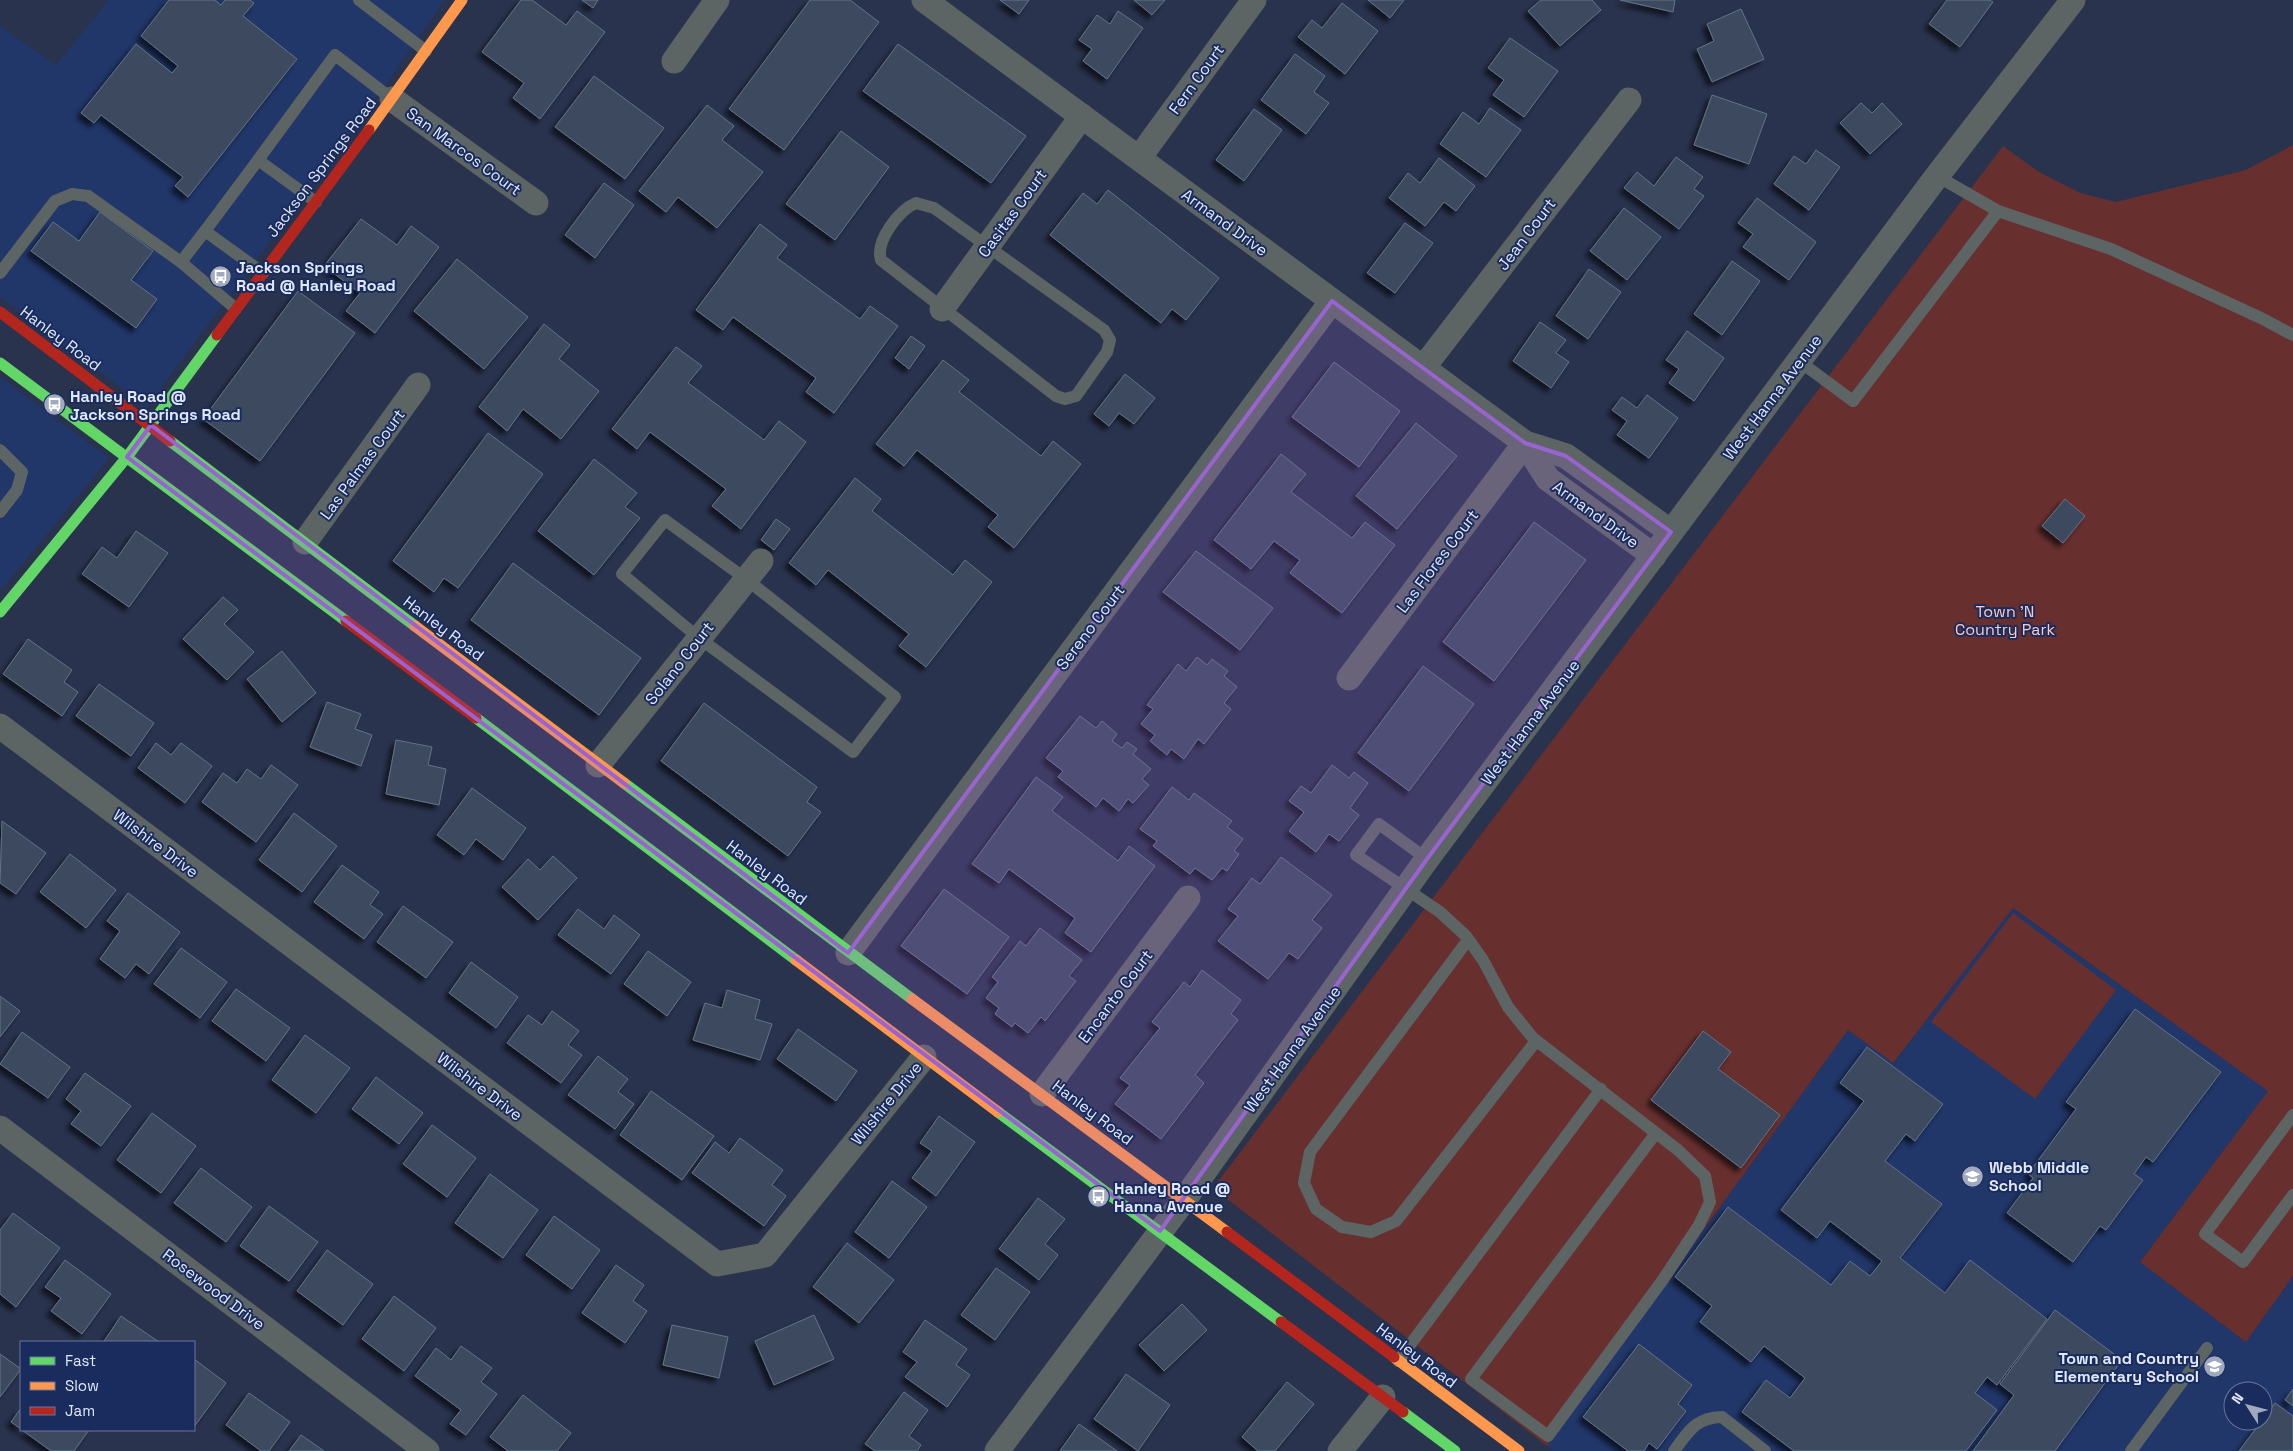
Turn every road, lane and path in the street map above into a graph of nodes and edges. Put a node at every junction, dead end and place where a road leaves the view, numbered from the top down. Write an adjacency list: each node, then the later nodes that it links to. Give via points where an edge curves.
1 (359, 0): 7 (lane)
2 (462, 0): 7 (main road, Jackson Springs Road)
3 (717, 0): 8 (street)
4 (924, 0): 11 (street, Armand Drive)
5 (1254, 0): 12 (street, Fern Court)
6 (2073, 0): 14 (street, West Hanna Avenue)
7 (426, 51): 9 (main road, Jackson Springs Road)
8 (674, 60)
9 (392, 99): 13 (lane, via 335,55); 15 (main road, Jackson Springs Road); 16 (street, San Marcos Court)
10 (1629, 100): 30 (street, Jean Court)
11 (1082, 116): 12 (street, Armand Drive); 19 (street, Casitas Court)
12 (1139, 158): 23 (street, Armand Drive)
13 (258, 160): 15 (lane); 18 (lane)
14 (1937, 176): 17 (lane); 28 (street, West Hanna Avenue)
15 (316, 202): 22 (main road, Jackson Springs Road)
16 (536, 203)
17 (1998, 211): 27 (lane, via 2111,249); 28 (lane, via 1853,401)
18 (205, 231): 20 (lane); 22 (lane)
19 (988, 247): 24 (street, Casitas Court); 24 (lane, via 934,208 916,203 906,207 881,241 878,251 881,260); 24 (lane, via 1104,330 1110,340 1107,352 1076,396 1066,399 1056,396)
20 (181, 262): 21 (lane, via 88,196 72,194 56,201); 25 (lane)
21 (0, 273)
22 (263, 273): 25 (main road, Jackson Springs Road)
23 (1332, 301): 30 (street, Armand Drive); 54 (street, Sereno Court)
24 (942, 308)
25 (236, 309): 32 (main road, Jackson Springs Road)
26 (0, 312): 32 (main road, Hanley Road)
27 (2293, 335)
28 (1798, 361): 37 (street, West Hanna Avenue)
29 (0, 362): 35 (main road)
30 (1423, 368): 33 (street, Armand Drive)
31 (418, 385): 38 (street, Las Palmas Court)
32 (151, 425): 35 (main road, Jackson Springs Road); 38 (main road, Hanley Road)
33 (1526, 444): 37 (street, Armand Drive, via 1566,456); 39 (street, Armand Drive, via 1548,479); 43 (street, Las Flores Court)
34 (0, 450): 36 (lane, via 22,472 17,490)
35 (128, 457): 41 (main road, Jackson Springs Road); 45 (main road)
36 (0, 512)
37 (1671, 532): 39 (street, West Hanna Avenue)
38 (305, 542): 47 (main road, Hanley Road)
39 (1654, 556): 50 (street, West Hanna Avenue)
40 (753, 570): 42 (street, Solano Court); 42 (lane, via 664,520 622,574); 42 (lane, via 895,697 853,752)
41 (0, 612)
42 (699, 638): 47 (street, Solano Court)
43 (1349, 678)
44 (0, 726): 56 (street, Wilshire Drive, via 717,1264 765,1255)
45 (500, 737): 46 (main road); 49 (main road)
46 (545, 756)
47 (594, 771): 54 (main road, Hanley Road)
48 (610, 804): 49 (main road)
49 (620, 828): 56 (main road)
50 (1427, 859): 51 (street, West Hanna Avenue); 51 (lane, via 1379,824 1356,855)
51 (1405, 890): 53 (lane, via 1440,912); 63 (street, West Hanna Avenue)
52 (1188, 898): 58 (street, Encanto Court)
53 (1468, 940): 55 (lane, via 1483,960 1508,1007); 55 (lane, via 1310,1152 1304,1183 1316,1209 1342,1227 1371,1232 1396,1221)
54 (848, 953): 58 (main road, Hanley Road)
55 (1536, 1041): 57 (lane)
56 (924, 1057): 64 (main road)
57 (1601, 1089): 61 (lane); 66 (lane)
58 (1042, 1094): 63 (main road, Hanley Road)
59 (2293, 1115): 62 (lane, via 2205,1234 2244,1262)
60 (0, 1128): 68 (street, Rosewood Drive)
61 (1656, 1133): 61 (lane, via 1471,1379 1548,1436 1662,1281 1700,1225 1710,1202 1705,1176)
62 (2293, 1195)
63 (1184, 1200): 64 (street, West Hanna Avenue); 66 (main road, Hanley Road)
64 (1160, 1231): 67 (main road); 69 (street, West Hanna Avenue)
65 (2207, 1348): 75 (lane)
66 (1398, 1361): 72 (main road, Hanley Road)
67 (1383, 1397): 70 (street); 71 (main road)
68 (427, 1451)
69 (997, 1451)
70 (1340, 1451)
71 (1455, 1451)
72 (1519, 1451)
73 (1674, 1451): 74 (lane, via 1695,1424 1708,1418 1722,1417)
74 (1765, 1451)
75 (2131, 1451)

